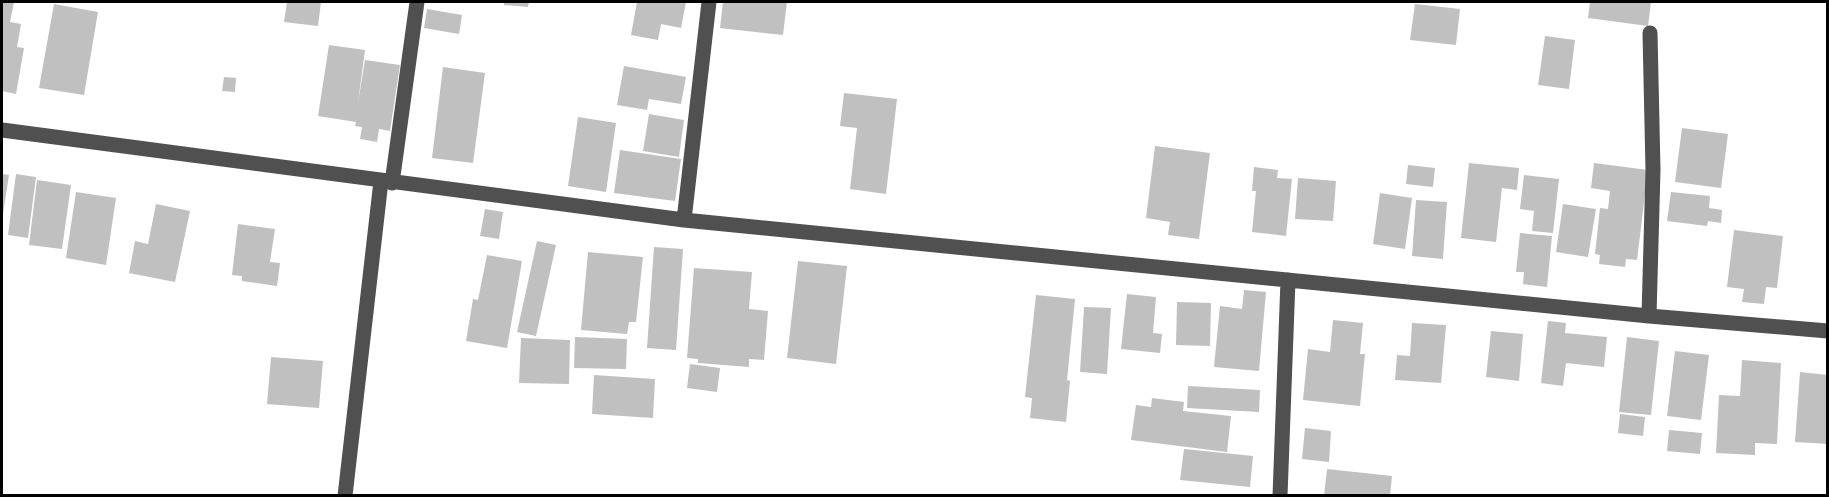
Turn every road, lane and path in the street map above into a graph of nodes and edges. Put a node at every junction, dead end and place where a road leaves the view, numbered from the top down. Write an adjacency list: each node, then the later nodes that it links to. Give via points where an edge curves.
1 (417, 2): 5 (street)
2 (709, 2): 6 (street)
3 (1650, 33): 8 (street, via 1653,170)
4 (2, 130): 5 (street)
5 (387, 182): 6 (street); 10 (street)
6 (684, 220): 7 (street)
7 (1287, 280): 8 (street); 11 (street)
8 (1649, 316): 9 (street)
9 (1827, 331)
10 (345, 495)
11 (1280, 495)

